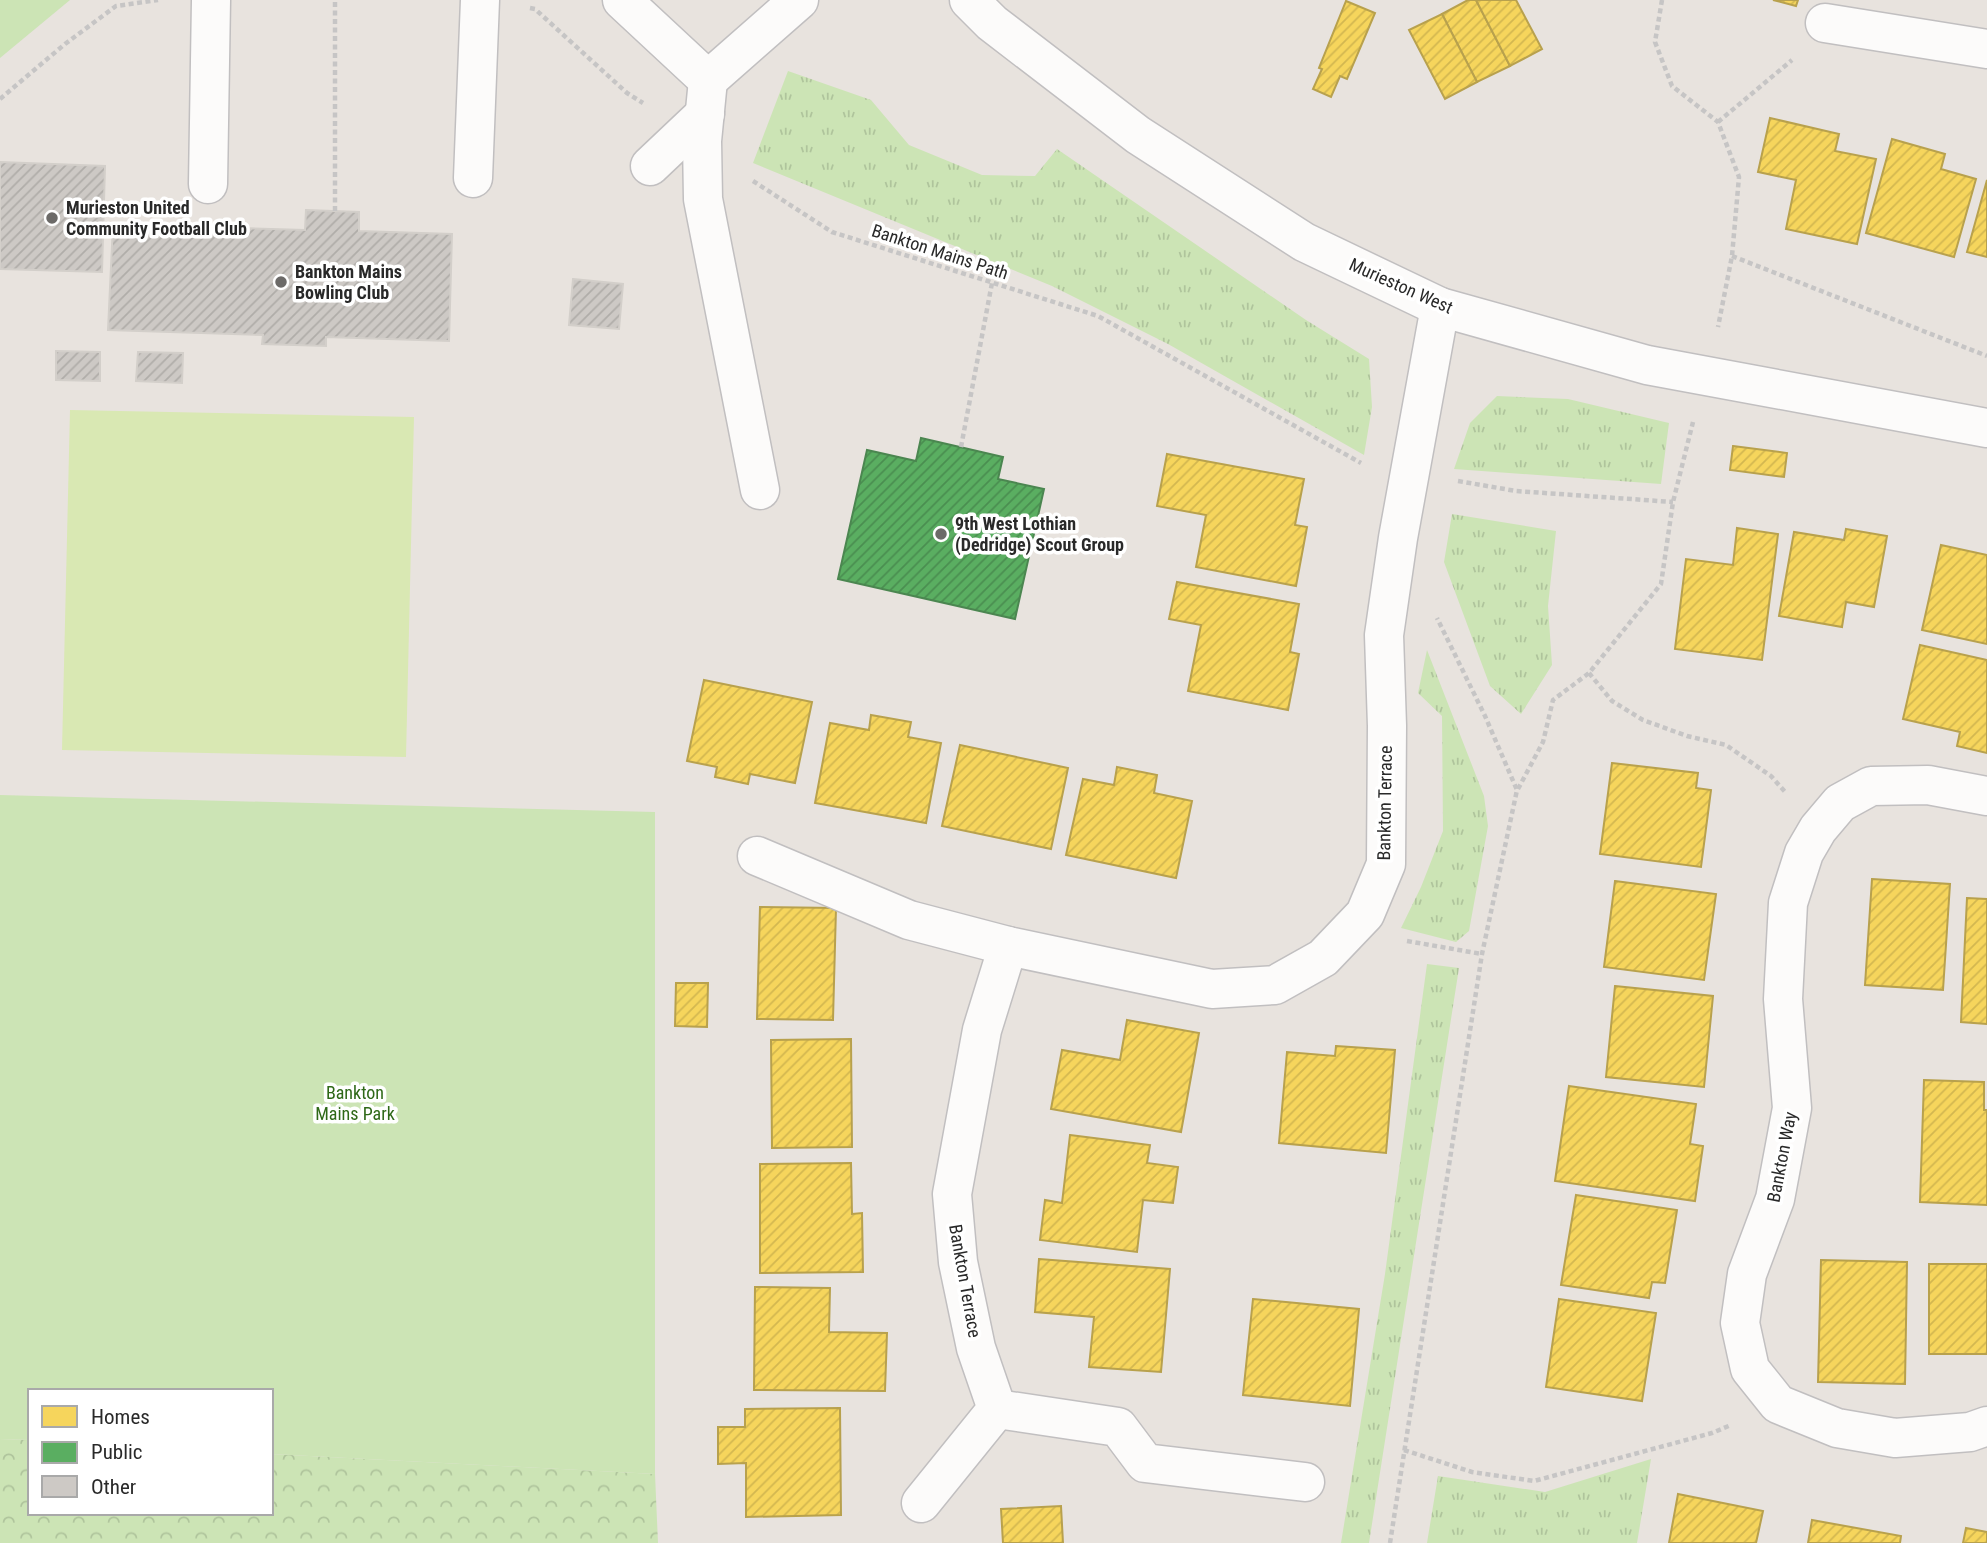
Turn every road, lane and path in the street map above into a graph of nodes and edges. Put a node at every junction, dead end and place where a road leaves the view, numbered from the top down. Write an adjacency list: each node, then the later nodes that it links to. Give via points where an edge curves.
1 (158, 0): 12 (path, via 116,6)
2 (211, 0): 17 (street)
3 (335, 0): 18 (path)
4 (480, 0): 16 (street)
5 (622, 0): 13 (street)
6 (799, 0): 13 (street)
7 (969, 0): 21 (street, Murieston West, via 1138,135 1304,242)
8 (1662, 0): 14 (path, via 1655,42 1672,86)
9 (522, 6): 13 (path, Bankton Mains Path, via 535,9 627,93)
10 (1825, 23): 11 (street); 14 (path, via 1792,61)
11 (1987, 49)
12 (0, 99)
13 (700, 116): 15 (street); 20 (path, Bankton Mains Path, via 729,165 832,232); 28 (street, via 703,199)
14 (1718, 122): 19 (path, via 1739,177)
15 (650, 166)
16 (473, 178)
17 (208, 184)
18 (335, 211)
19 (1732, 256): 22 (path); 23 (path)
20 (992, 283): 26 (path); 27 (path, Bankton Mains Path, via 1098,316 1362,463)
21 (1440, 306): 25 (street, Murieston West, via 1647,365); 27 (street, Bankton Terrace)
22 (1718, 327)
23 (1987, 356)
24 (1693, 420): 29 (path)
25 (1987, 428)
26 (961, 447)
27 (1409, 478): 29 (path, Bankton Mains Path); 36 (street, Bankton Terrace, via 1384,635 1387,864 1366,914)
28 (760, 490)
29 (1673, 502): 31 (path, via 1661,584)
30 (1434, 611): 32 (path)
31 (1589, 673): 32 (path, via 1553,700 1544,742); 34 (path, via 1612,701 1643,720 1726,745 1771,776)
32 (1517, 790): 38 (path)
33 (1987, 796): 34 (street, Bankton Way, via 1928,785 1871,786 1840,803)
34 (1818, 829): 39 (street, Bankton Way, via 1804,853 1788,903 1783,999 1792,1108 1776,1199 1747,1274 1740,1323 1750,1369)
35 (757, 856): 37 (street, Bankton Terrace, via 909,920)
36 (1349, 931): 37 (street, Bankton Terrace, via 1323,958 1275,985 1213,989); 38 (path)
37 (1008, 946): 40 (street, Bankton Terrace, via 982,1030 952,1194 958,1262 976,1348)
38 (1482, 954): 42 (path)
39 (1777, 1404): 41 (street, via 1837,1428 1895,1438 1970,1432); 42 (path, via 1712,1433 1534,1481 1472,1472)
40 (997, 1409): 43 (street, via 1118,1427 1145,1463); 44 (street)
41 (1987, 1426)
42 (1404, 1450): 45 (path)
43 (1305, 1482)
44 (921, 1503)
45 (1390, 1543)

